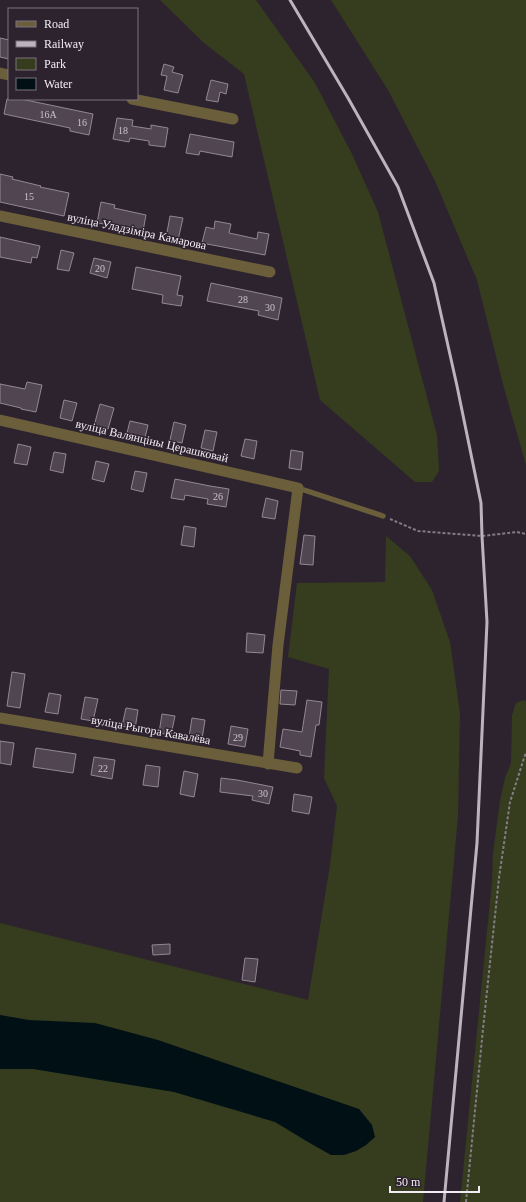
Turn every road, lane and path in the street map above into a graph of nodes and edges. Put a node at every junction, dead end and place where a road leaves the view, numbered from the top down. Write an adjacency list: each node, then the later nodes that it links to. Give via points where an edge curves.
1 (137, 100): 2 (street)
2 (233, 119)
3 (0, 216): 4 (street, вуліца Уладзіміра Камарова)
4 (270, 272)
5 (0, 420): 6 (street, вуліца Валянціны Церашковай)
6 (298, 488): 7 (lane); 11 (street, via 278,646)
7 (383, 516): 8 (path, via 418,531 482,536 517,532)
8 (526, 534)
9 (0, 718): 11 (street, вуліца Рыгора Кавалёва)
10 (526, 752): 13 (path, via 510,802 499,878)
11 (268, 764): 12 (street, вуліца Рыгора Кавалёва)
12 (297, 768)
13 (466, 1202)

